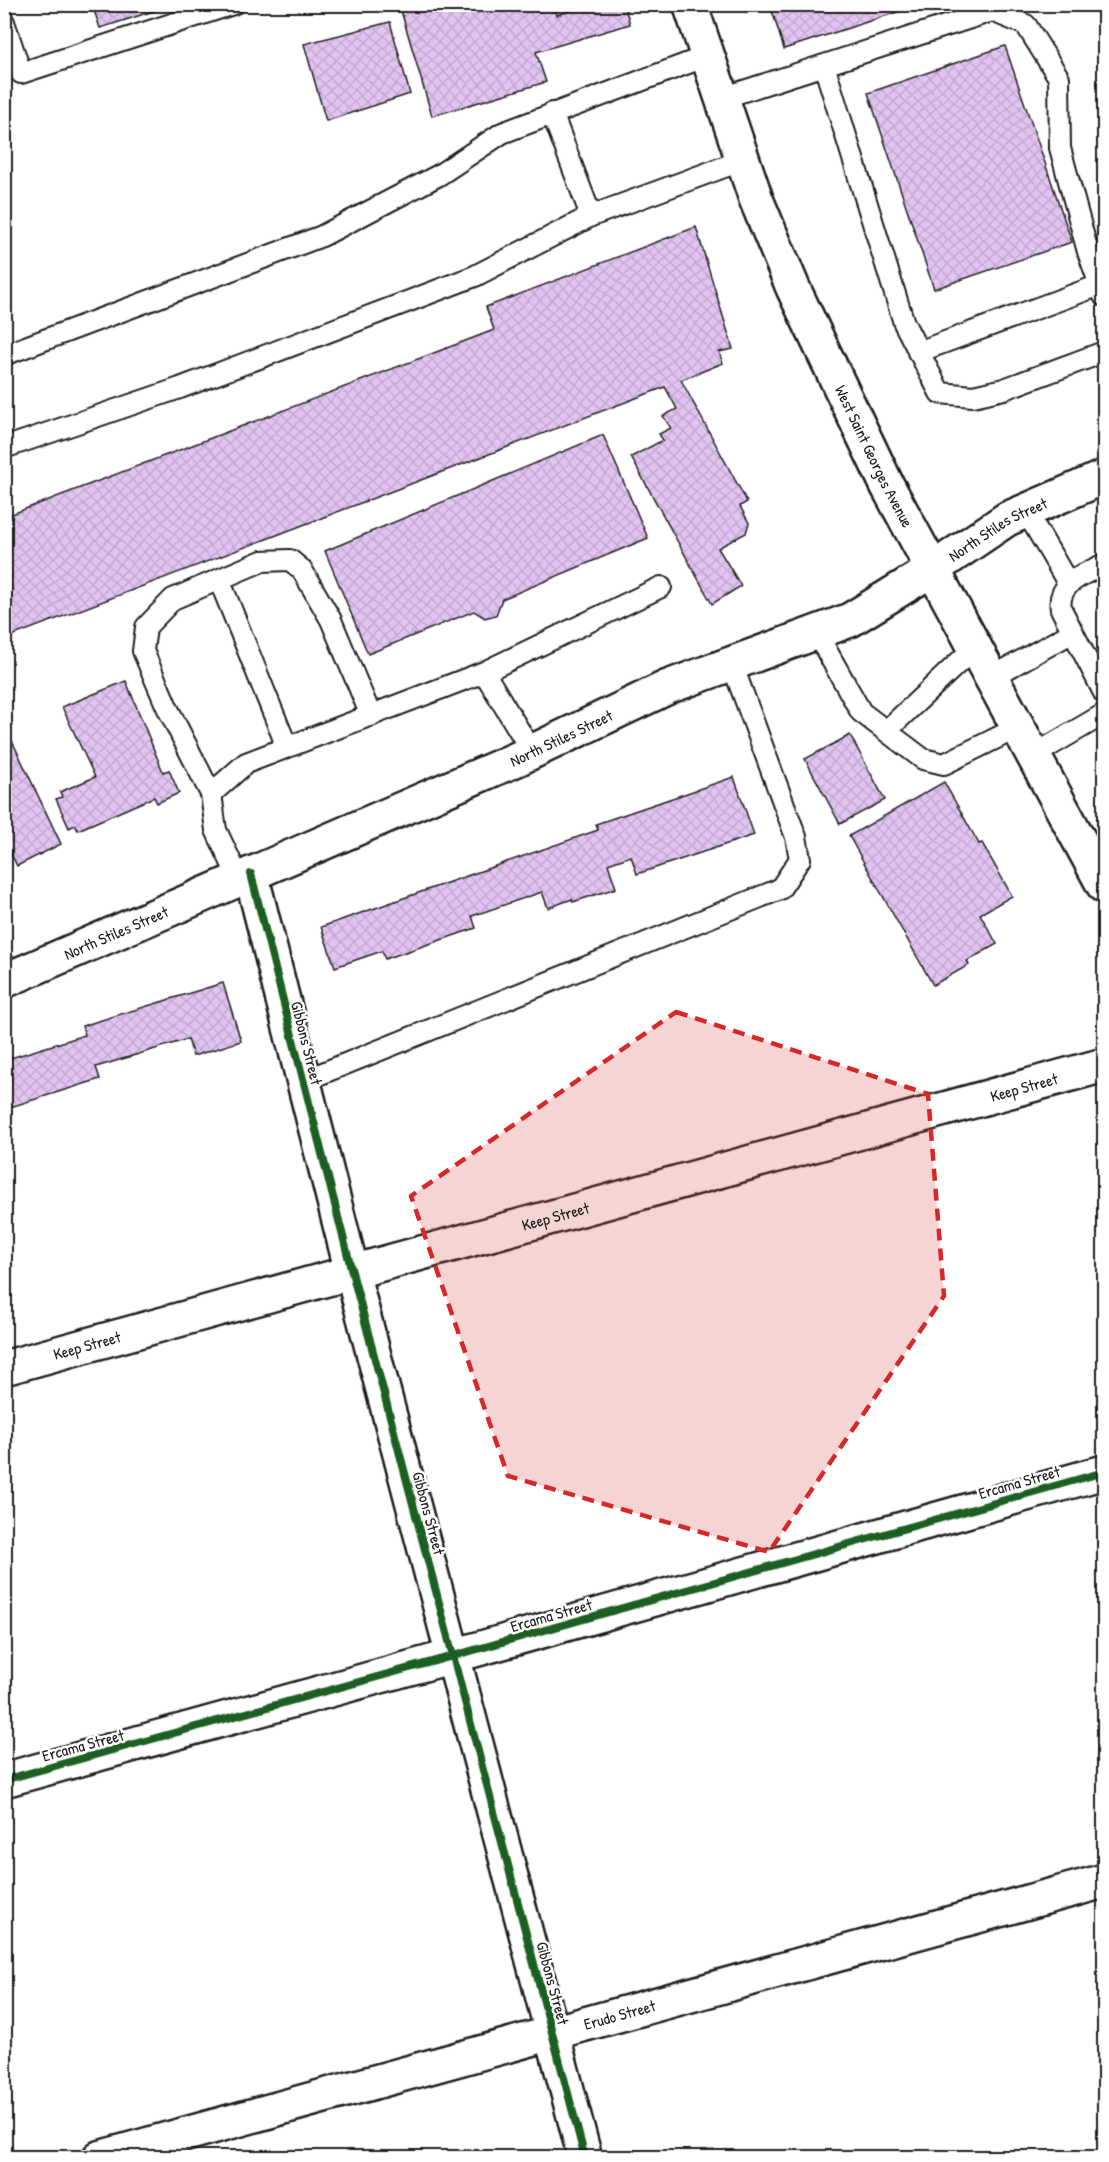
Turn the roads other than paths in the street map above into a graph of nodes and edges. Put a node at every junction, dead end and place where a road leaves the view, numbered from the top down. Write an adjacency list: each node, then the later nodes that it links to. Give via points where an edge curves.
1 (233, 4): 3 (lane, via 21,73)
2 (690, 4): 4 (street, West Saint Georges Avenue)
3 (4, 22)
4 (707, 56): 6 (street, West Saint Georges Avenue); 7 (lane)
5 (824, 65): 6 (lane); 10 (lane, via 992,11 1026,25 1059,78 1060,148); 11 (lane, via 904,324)
6 (722, 98): 8 (street, West Saint Georges Avenue)
7 (552, 113): 9 (lane); 13 (lane, via 502,133 439,175 322,236)
8 (743, 160): 9 (lane); 18 (street, West Saint Georges Avenue, via 793,288 887,485)
9 (591, 216): 14 (lane, via 475,276 180,388)
10 (1102, 291): 11 (lane)
11 (918, 352): 12 (lane, via 940,393 973,396 1004,389)
12 (1104, 352)
13 (4, 355)
14 (4, 448)
15 (1104, 477): 16 (street, North Stiles Street)
16 (1026, 511): 18 (street, North Stiles Street, via 1007,519); 20 (lane)
17 (1104, 564): 20 (lane)
18 (933, 569): 22 (street, North Stiles Street, via 850,620); 24 (street, West Saint Georges Avenue)
19 (219, 579): 30 (lane, via 262,561 290,561 302,570 331,621); 33 (lane); 35 (lane, via 173,599 146,627 143,651)
20 (1068, 583): 23 (lane, via 1060,601)
21 (661, 587): 26 (lane)
22 (816, 632): 25 (street, North Stiles Street); 31 (lane, via 861,712)
23 (1073, 632): 27 (lane); 28 (lane)
24 (975, 647): 27 (street, West Saint Georges Avenue); 31 (lane)
25 (732, 664): 34 (street, North Stiles Street, via 668,687); 40 (lane, via 796,837 800,859 780,889)
26 (484, 672): 30 (lane); 34 (lane)
27 (992, 677): 32 (street, West Saint Georges Avenue)
28 (1104, 693)
29 (1104, 714): 32 (lane)
30 (371, 716): 33 (lane)
31 (886, 731): 32 (lane, via 923,759 944,764)
32 (1027, 741): 37 (street, West Saint Georges Avenue)
33 (287, 747): 35 (lane, via 246,763)
34 (532, 752): 36 (street, North Stiles Street)
35 (211, 794): 36 (lane, via 216,830)
36 (245, 877): 38 (street, North Stiles Street); 40 (street, Gibbons Street)
37 (1104, 886)
38 (4, 981)
39 (1104, 1065): 41 (street, Keep Street)
40 (303, 1081): 41 (street, Gibbons Street)
41 (352, 1272): 42 (street, Keep Street); 44 (street, Gibbons Street)
42 (4, 1368)
43 (1104, 1472): 44 (street, Ercama Street)
44 (453, 1656): 45 (street, Ercama Street); 47 (street, Gibbons Street)
45 (4, 1780)
46 (1104, 1881): 47 (street, Erudo Street)
47 (552, 2033): 48 (street, Erudo Street); 49 (street, Gibbons Street)
48 (99, 2157)
49 (585, 2157)

